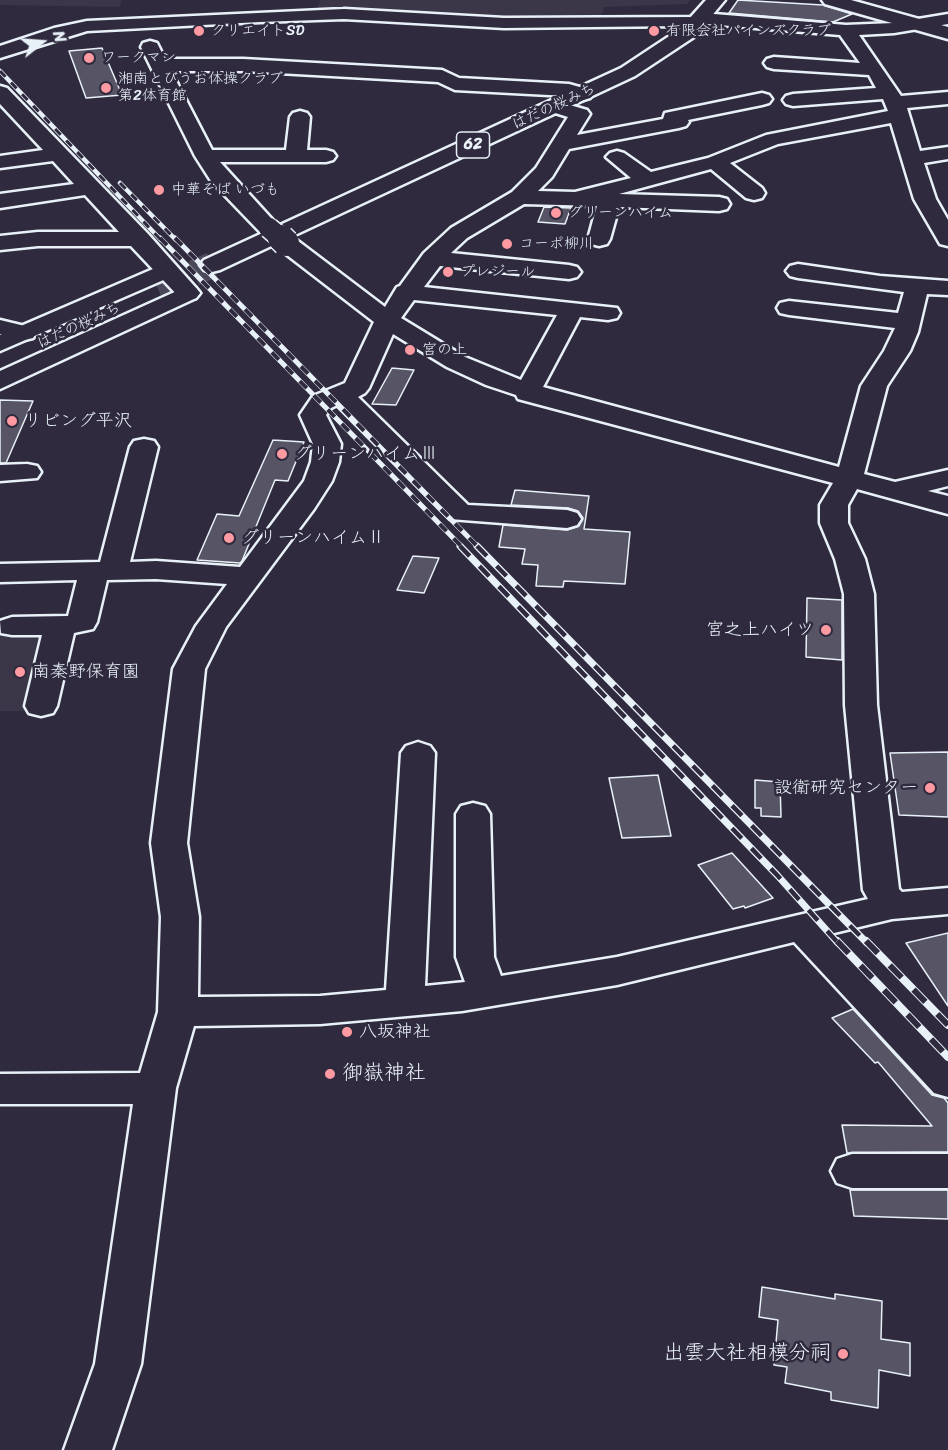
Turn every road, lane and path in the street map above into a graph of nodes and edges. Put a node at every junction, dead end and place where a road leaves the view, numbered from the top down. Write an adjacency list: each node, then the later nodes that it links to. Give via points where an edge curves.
1 (137, 0): 9 (main road)
2 (207, 0): 7 (main road)
3 (716, 0): 8 (main road, はだの桜みち / 62)
4 (831, 0): 5 (main road)
5 (915, 19): 6 (main road); 10 (main road, via 894,28); 11 (main road)
6 (948, 19)
7 (199, 21): 8 (main road, via 344,14 504,23); 9 (main road)
8 (700, 21): 10 (main road); 17 (main road, はだの桜みち / 62, via 628,72)
9 (139, 22): 12 (main road, via 87,26); 14 (main road)
10 (846, 30): 15 (main road)
11 (948, 33)
12 (1, 50)
13 (774, 63): 15 (main road)
14 (159, 65): 17 (main road, via 243,65 442,76 455,84); 32 (main road)
15 (875, 70): 21 (main road)
16 (0, 92): 25 (main road)
17 (583, 94): 22 (main road, はだの桜みち / 62)
18 (801, 97): 21 (main road)
19 (948, 98): 21 (main road)
20 (762, 99): 27 (main road)
21 (895, 104): 35 (main road); 37 (main road, via 755,130)
22 (556, 107): 26 (main road, はだの桜みち / 62); 27 (main road, via 580,114)
23 (322, 125): 31 (main road, via 300,121)
24 (12, 129): 25 (main road)
25 (35, 129): 30 (main road)
26 (508, 129): 46 (main road, via 491,130 426,151); 46 (main road, via 508,134 476,159); 52 (main road, はだの桜みち / 62)
27 (562, 144): 41 (main road, via 544,172)
28 (682, 152): 37 (main road)
29 (948, 153): 35 (main road)
30 (58, 154): 36 (main road); 39 (main road)
31 (296, 155): 32 (main road); 33 (main road)
32 (205, 156): 46 (main road)
33 (326, 156)
34 (617, 157): 38 (main road)
35 (914, 158): 47 (main road, via 925,199)
36 (0, 162)
37 (708, 164): 38 (main road); 40 (main road)
38 (646, 180): 42 (main road)
39 (91, 188): 44 (main road); 48 (main road)
40 (754, 193)
41 (520, 197): 42 (main road); 51 (main road, via 459,233)
42 (579, 198): 43 (main road)
43 (610, 199): 45 (main road, via 683,212); 49 (main road)
44 (0, 201)
45 (719, 204)
46 (277, 236): 64 (main road)
47 (947, 237)
48 (140, 239): 50 (main road); 56 (main road)
49 (599, 239)
50 (0, 243)
51 (432, 258): 54 (main road); 59 (main road)
52 (212, 265)
53 (798, 271): 55 (main road)
54 (569, 273)
55 (830, 275): 57 (main road); 62 (main road)
56 (163, 280): 66 (main road); 68 (main road, はだの桜みち); 69 (main road, via 188,293)
57 (917, 287): 58 (main road); 65 (main road)
58 (948, 288)
59 (405, 292): 61 (main road); 64 (main road)
60 (789, 308): 62 (main road)
61 (572, 309): 63 (main road); 70 (main road)
62 (815, 311): 65 (main road)
63 (608, 313)
64 (387, 320): 70 (main road, via 456,362); 71 (main road, via 356,388)
65 (909, 322): 74 (main road, via 897,351 874,387)
66 (12, 330): 67 (main road)
67 (0, 344)
68 (0, 362)
69 (0, 381)
70 (527, 393): 74 (main road)
71 (341, 395): 77 (main road, via 460,513); 80 (main road, via 322,402 313,415 327,444 318,481)
72 (144, 447): 78 (main road, via 140,502)
73 (948, 478): 75 (main road)
74 (849, 479): 75 (main road); 87 (main road, via 834,505 834,523 859,594 861,705 881,890)
75 (895, 490): 76 (main road)
76 (948, 505)
77 (567, 519)
78 (104, 572): 79 (main road); 80 (main road, via 156,570); 82 (main road, via 82,622)
79 (0, 573)
80 (248, 577): 91 (main road, via 206,634 189,669 185,689 169,843 180,918)
81 (12, 626): 82 (main road)
82 (60, 626): 83 (main road)
83 (51, 696)
84 (418, 753): 90 (main road, via 403,807 398,897)
85 (473, 814): 89 (main road, via 486,852 476,957)
86 (948, 901): 87 (main road)
87 (892, 906): 88 (main road)
88 (802, 927): 89 (main road, via 618,971); 92 (main road)
89 (488, 992): 90 (main road)
90 (405, 1002): 91 (main road, via 320,1010)
91 (178, 1012): 93 (main road)
92 (948, 1082)
93 (156, 1088): 94 (main road); 97 (main road, via 118,1364)
94 (0, 1089)
95 (852, 1171): 96 (main road)
96 (948, 1171)
97 (88, 1450)

